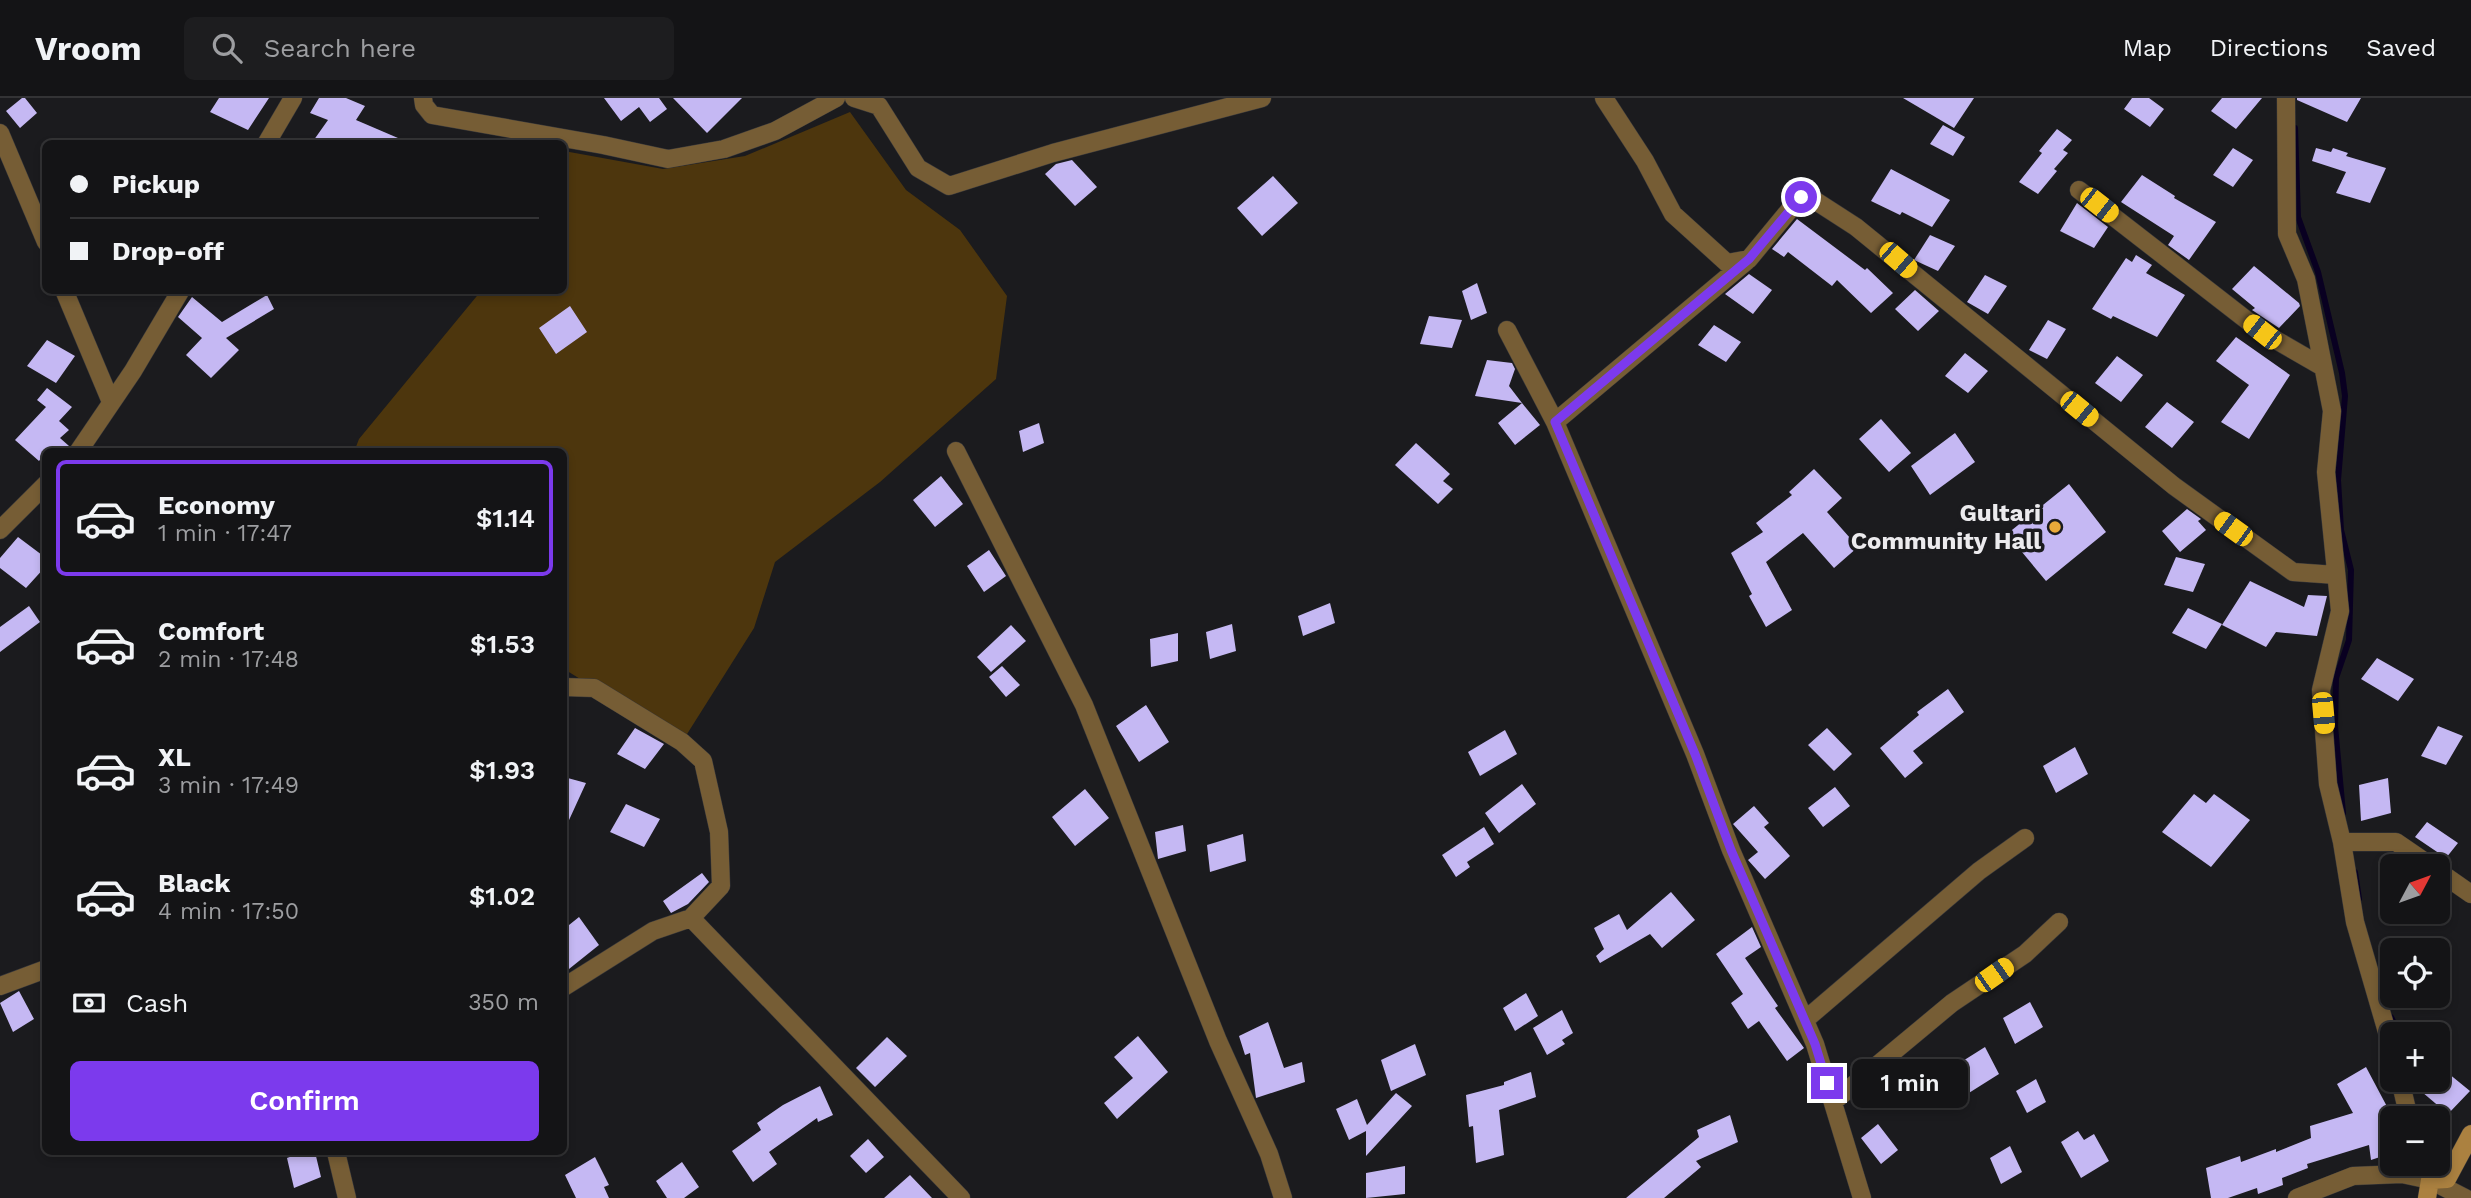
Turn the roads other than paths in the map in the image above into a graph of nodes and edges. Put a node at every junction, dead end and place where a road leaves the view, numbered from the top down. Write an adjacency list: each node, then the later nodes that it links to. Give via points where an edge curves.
1 (293, 98): 9 (street)
2 (423, 98): 3 (street, via 432,115 668,159 724,149 775,131)
3 (836, 98)
4 (854, 98): 5 (street, via 879,106 918,168 949,186 1053,153)
5 (1262, 98)
6 (1604, 98): 12 (street, via 1673,214 1727,263)
7 (2286, 98): 16 (street, via 2287,234 2306,279)
8 (0, 133): 11 (street)
9 (268, 140)
10 (2079, 190): 16 (street, via 2262,332)
11 (42, 233)
12 (1749, 259): 18 (street); 23 (street, via 1801,197 1808,196 1856,227 2174,486 2293,572)
13 (66, 294): 17 (street)
14 (178, 294): 17 (street)
15 (1507, 330): 18 (street)
16 (2321, 366): 23 (street, via 2332,411 2326,472)
17 (111, 402): 19 (street)
18 (1555, 422): 35 (street)
19 (81, 448)
20 (956, 451): 43 (street, via 1084,705)
21 (42, 488): 22 (street)
22 (0, 530)
23 (2336, 575): 26 (street, via 2340,611 2321,690 2328,784)
24 (567, 687): 30 (street, via 594,688 682,742 703,761 719,832 721,886)
25 (2025, 838): 35 (street, via 1979,871)
26 (2342, 842): 27 (street, via 2396,842); 36 (street, via 2355,922)
27 (2414, 854)
28 (2450, 879): 29 (street)
29 (2471, 894)
30 (691, 918): 33 (street, via 653,931); 42 (street)
31 (2059, 922): 37 (street, via 2025,954 1952,1003)
32 (42, 970): 34 (street)
33 (567, 985)
34 (0, 986)
35 (1805, 1020): 37 (street)
36 (2384, 1022)
37 (1833, 1102): 44 (street)
38 (2471, 1134): 40 (street, via 2447,1179)
39 (337, 1155): 41 (street)
40 (2429, 1189): 45 (street, via 2402,1174 2353,1176); 46 (street)
41 (347, 1198)
42 (961, 1198)
43 (1283, 1198)
44 (1862, 1198)
45 (2297, 1198)
46 (2465, 1198)

